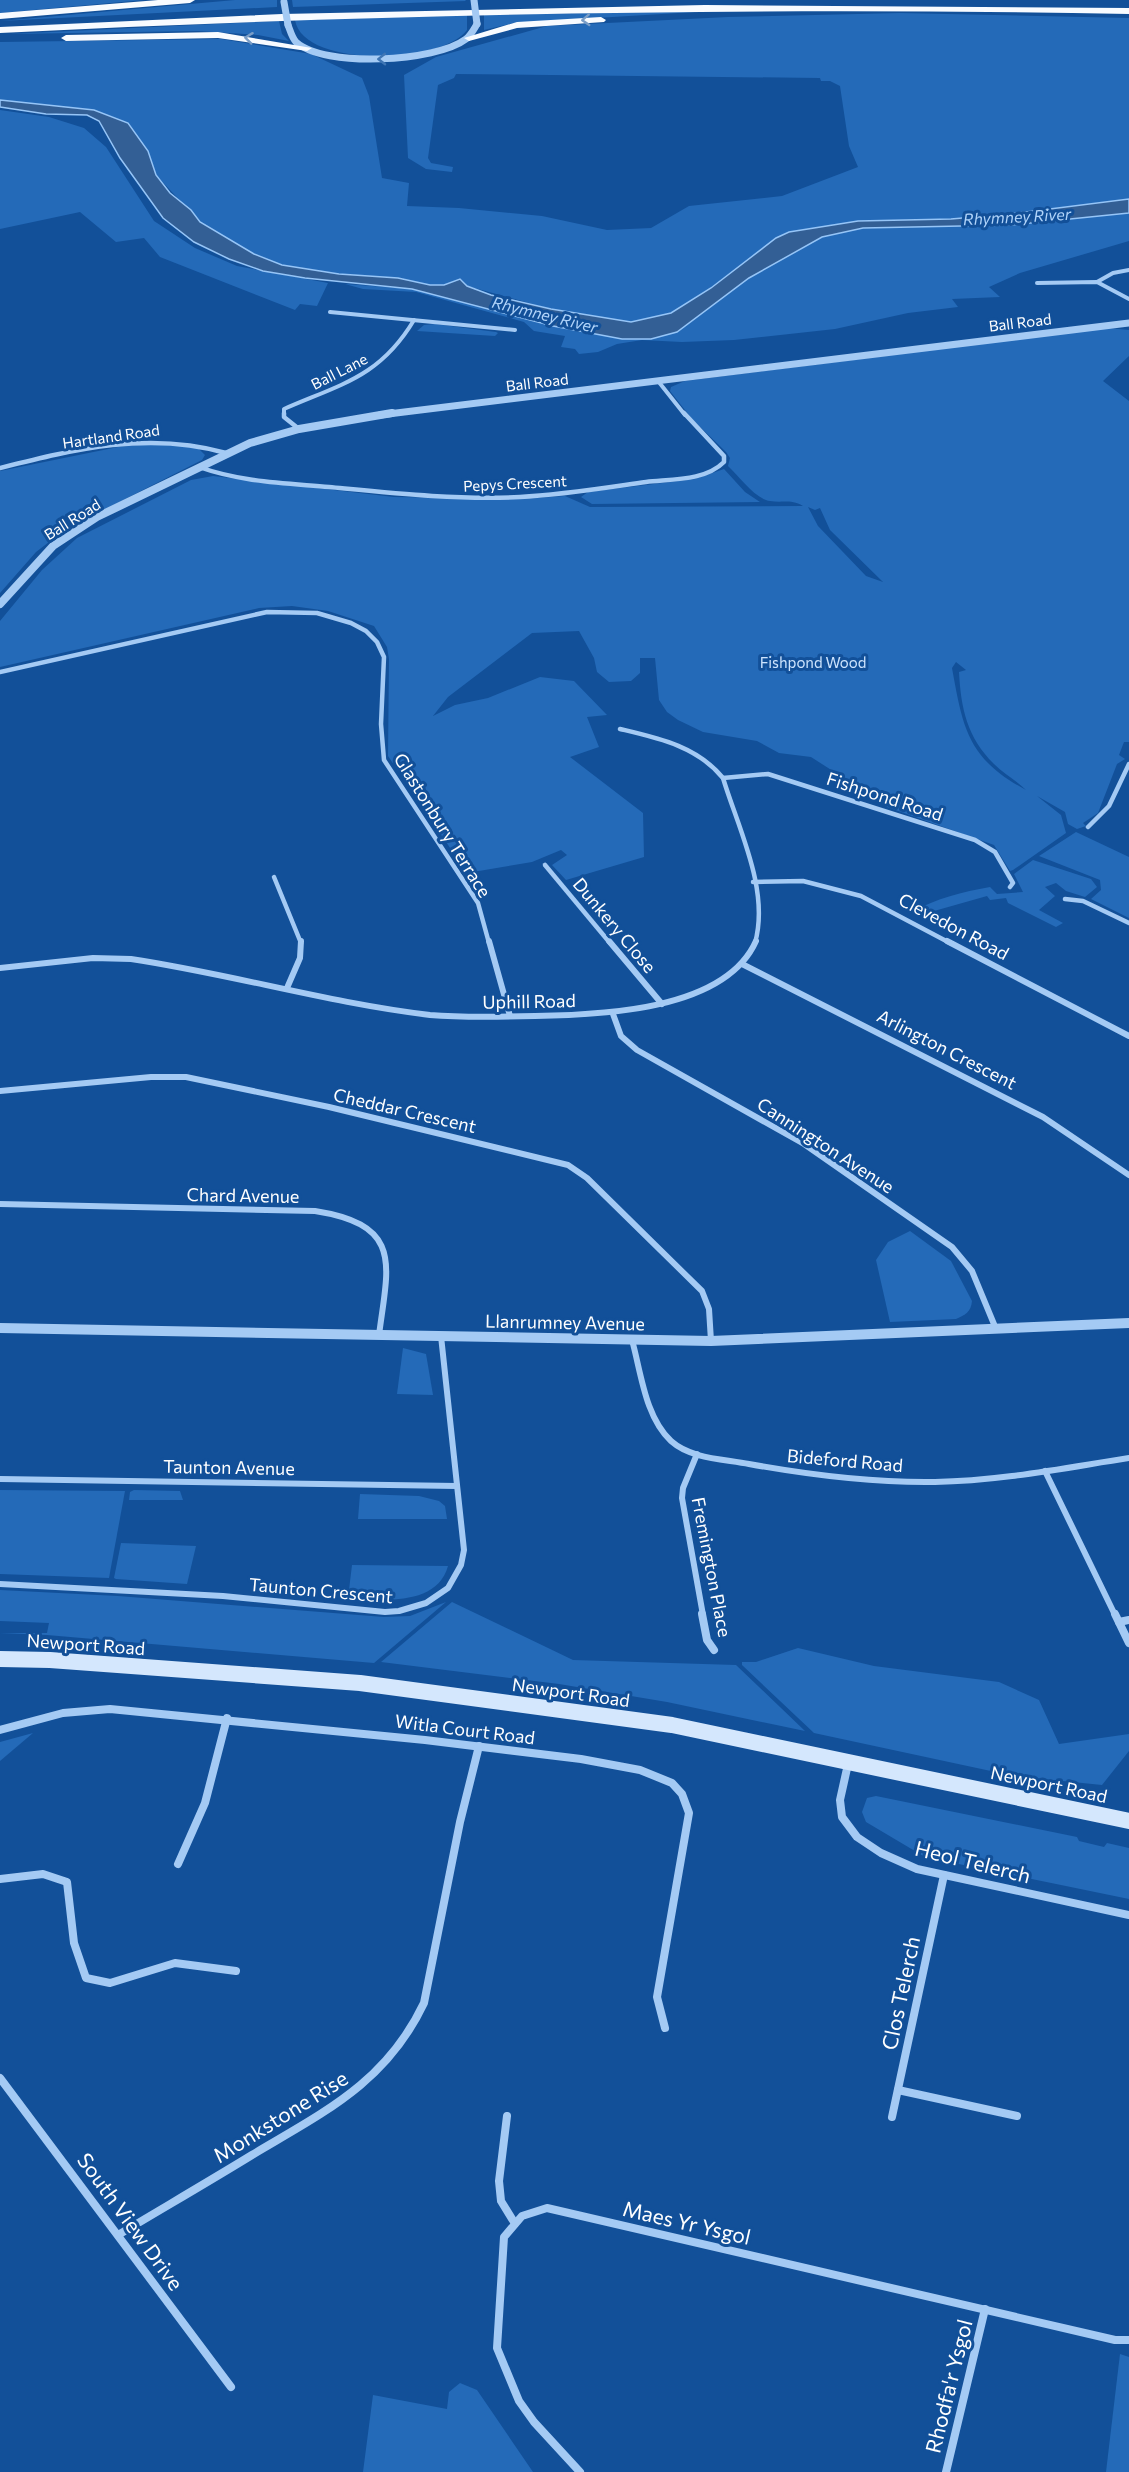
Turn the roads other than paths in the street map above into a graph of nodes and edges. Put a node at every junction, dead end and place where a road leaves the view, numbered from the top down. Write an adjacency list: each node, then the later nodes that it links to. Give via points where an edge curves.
1 (190, 0): 9 (highway)
2 (474, 0): 12 (street, bridge, via 477,24)
3 (688, 0): 10 (highway, via 381,7)
4 (880, 0): 6 (highway)
5 (284, 1): 14 (street, bridge, via 295,41)
6 (1129, 4)
7 (854, 7): 8 (highway); 11 (highway, via 382,13); 12 (highway, one-way to 12, via 534,24)
8 (1129, 10)
9 (0, 16)
10 (0, 26)
11 (0, 30)
12 (469, 38): 14 (street, one-way to 14, via 434,52 402,58 364,59)
13 (0, 39): 14 (highway, one-way to 13, via 218,35)
14 (307, 48)
15 (1129, 270): 16 (street)
16 (1097, 282): 17 (street); 18 (street)
17 (1037, 283)
18 (1129, 299)
19 (330, 312): 20 (street)
20 (414, 320): 22 (street); 24 (street, Ball Lane, via 397,348 366,374 284,409 284,417)
21 (1129, 323): 23 (street, Ball Road)
22 (515, 330)
23 (658, 381): 24 (street, Ball Road, via 354,418); 26 (street, Pepys Crescent, via 724,456 720,467 693,476 547,495 467,498 264,482)
24 (299, 429): 25 (street, Ball Road)
25 (226, 453): 26 (street, Ball Road); 27 (street, Hartland Road, via 192,443 160,440 88,449)
26 (198, 467): 28 (street, Ball Road, via 64,537)
27 (0, 468)
28 (0, 603)
29 (0, 672): 45 (street, Glastonbury Terrace, via 267,612 327,616 366,632 381,647 384,657 384,760 478,903)
30 (620, 729): 32 (street, via 681,748 711,765)
31 (1129, 764): 33 (street, via 1119,777 1105,815)
32 (723, 778): 36 (street, Uphill Road); 37 (street, Fishpond Road, via 768,774 975,840 995,852 1013,883)
33 (1088, 827)
34 (544, 865): 43 (street, Dunkery Close)
35 (274, 877): 42 (street, via 301,940 300,958)
36 (753, 882): 40 (street, Uphill Road, via 759,931); 46 (street, Clevedon Road, via 803,881 861,896)
37 (1010, 887)
38 (1065, 898): 39 (street, via 1083,901)
39 (1129, 923)
40 (742, 964): 43 (street, Uphill Road, via 718,981); 48 (street, Arlington Crescent, via 1043,1117)
41 (0, 968): 42 (street, Uphill Road, via 93,958 131,959)
42 (287, 988): 45 (street, Uphill Road, via 417,1013)
43 (662, 1004): 44 (street, Uphill Road)
44 (613, 1014): 45 (street, Uphill Road); 52 (street, Cannington Avenue, via 621,1036 637,1050 804,1144 952,1247 972,1270)
45 (510, 1016)
46 (1129, 1036)
47 (0, 1091): 56 (street, Cheddar Crescent, via 186,1077 568,1165 587,1178 702,1291 709,1309)
48 (1129, 1175)
49 (0, 1204): 53 (street, Chard Avenue, via 315,1211 348,1218 363,1225 386,1252)
50 (1129, 1323): 52 (street, Llanrumney Avenue)
51 (0, 1328): 53 (street, Llanrumney Avenue)
52 (996, 1329): 56 (street, Llanrumney Avenue)
53 (379, 1335): 54 (street, Llanrumney Avenue)
54 (441, 1336): 55 (street, Llanrumney Avenue); 61 (street, Taunton Crescent)
55 (632, 1340): 56 (street, Llanrumney Avenue); 57 (street, Bideford Road, via 652,1409 663,1432 672,1442)
56 (711, 1341)
57 (697, 1454): 59 (street, Bideford Road, via 815,1475 882,1481 962,1481); 66 (street, Fremington Place, via 682,1498 707,1640)
58 (1129, 1458): 59 (street, Bideford Road)
59 (1045, 1471): 64 (street)
60 (0, 1479): 61 (street, Taunton Avenue)
61 (457, 1486): 62 (street, Taunton Crescent, via 464,1550 459,1575 437,1598 402,1612 223,1596)
62 (0, 1584)
63 (1129, 1620): 64 (street)
64 (1119, 1622): 65 (street)
65 (1129, 1644)
66 (714, 1650)
67 (0, 1659): 71 (main road, Newport Road, via 360,1683 672,1725)
68 (227, 1718): 69 (street, Witla Court Road, via 85,1710); 70 (street, Witla Court Road); 73 (street, via 206,1803)
69 (0, 1730)
70 (479, 1746): 78 (street, Witla Court Road, via 650,1773 680,1790 689,1813 657,1997); 85 (street, Monkstone Rise, via 424,2003 401,2043 367,2082 345,2100)
71 (848, 1763): 72 (main road, Newport Road); 74 (street, Heol Telerch, via 840,1806 844,1823 852,1833 903,1863)
72 (1129, 1821)
73 (178, 1864)
74 (944, 1875): 76 (street, Heol Telerch); 80 (street, Clos Telerch)
75 (0, 1879): 77 (street, via 56,1873 67,1882 76,1957 86,1978 99,1984 117,1984 154,1966 177,1963)
76 (1129, 1915)
77 (236, 1971)
78 (665, 2028)
79 (0, 2078): 85 (street, South View Drive)
80 (898, 2090): 82 (street); 83 (street, Clos Telerch)
81 (507, 2116): 84 (street, via 499,2181 501,2201)
82 (1017, 2116)
83 (892, 2117)
84 (514, 2222): 86 (street, Maes Yr Ysgol, via 547,2208); 89 (street, via 504,2237 497,2348 519,2401)
85 (118, 2235): 88 (street, South View Drive)
86 (985, 2309): 87 (street, Maes Yr Ysgol); 90 (street, Rhodfa'r Ysgol)
87 (1129, 2340)
88 (231, 2387)
89 (580, 2472)
90 (946, 2472)

